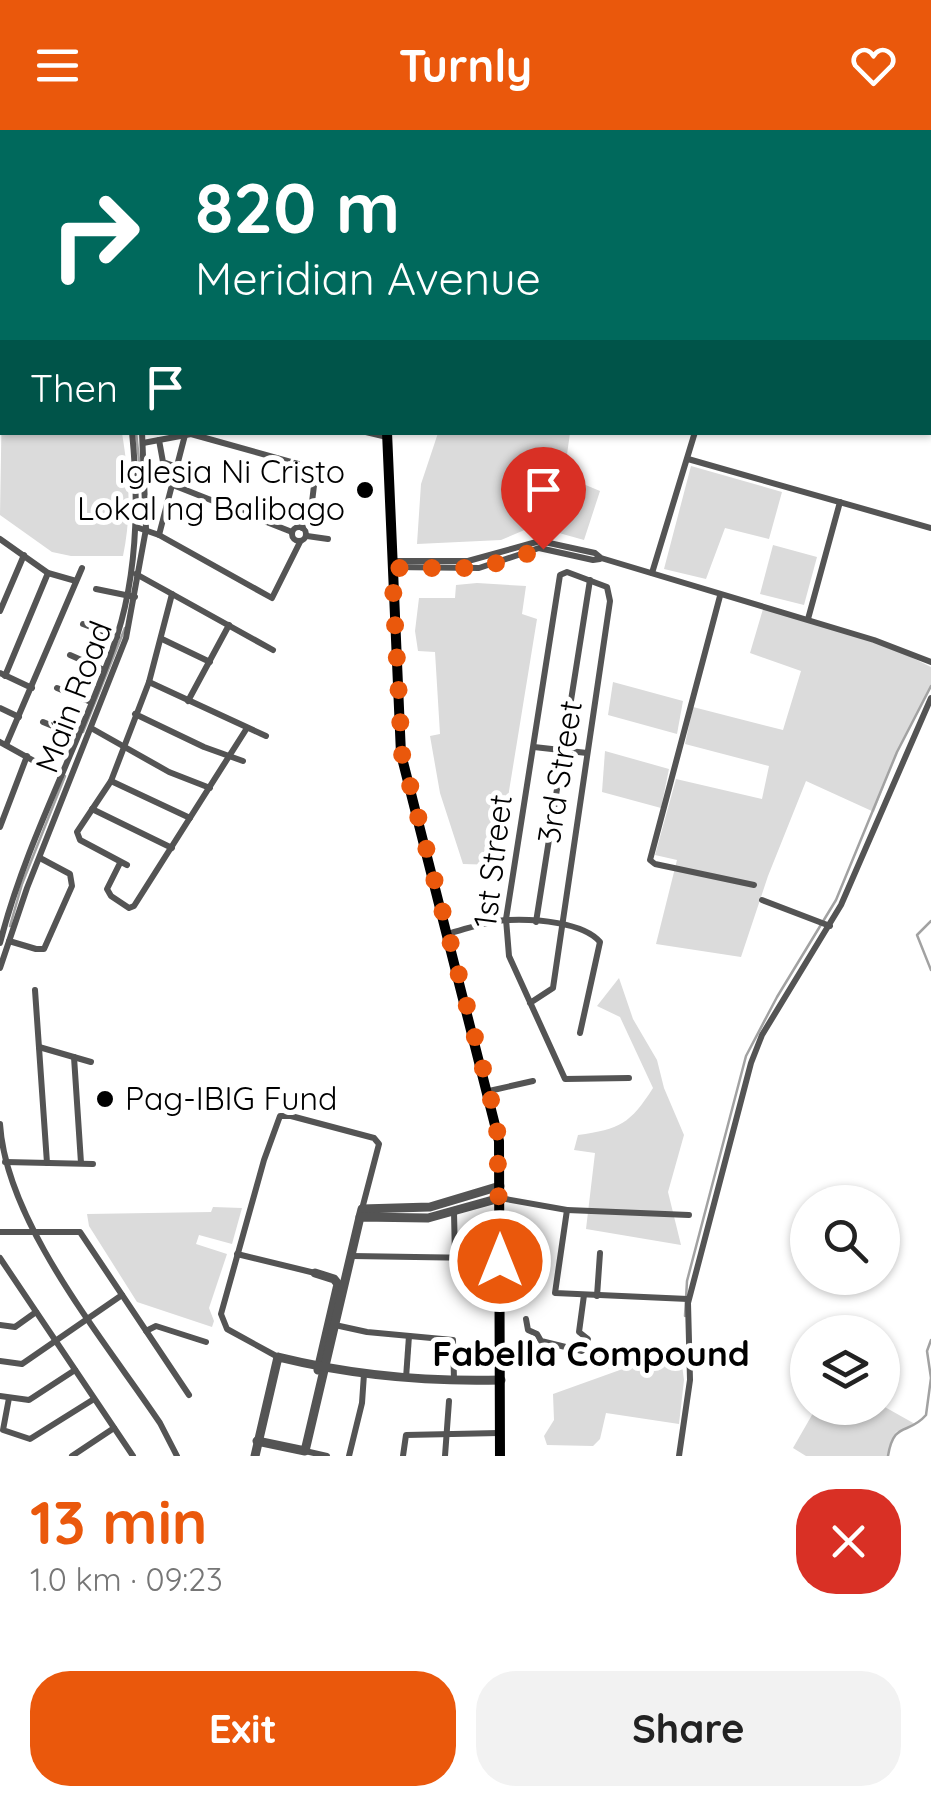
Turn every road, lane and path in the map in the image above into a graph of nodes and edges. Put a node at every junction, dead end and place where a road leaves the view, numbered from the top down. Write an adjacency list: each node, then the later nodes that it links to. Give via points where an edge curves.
1 (132, 435): 10 (street, Main Road)
2 (142, 435): 7 (street, Main Road)
3 (185, 435): 6 (street); 9 (street); 18 (street, via 316,469)
4 (388, 435): 24 (main road)
5 (694, 435): 8 (street)
6 (159, 440): 7 (street); 9 (street, via 164,462)
7 (143, 443): 11 (street, Main Road)
8 (688, 459): 13 (street); 28 (street)
9 (177, 467): 12 (street)
10 (136, 474): 11 (street); 14 (street, Main Road)
11 (146, 474): 12 (street); 16 (street, Main Road)
12 (172, 484): 17 (street); 19 (street)
13 (840, 502): 15 (street); 37 (street)
14 (136, 527): 16 (street); 27 (street, Main Road)
15 (931, 528)
16 (146, 529): 19 (street); 27 (street, Main Road)
17 (292, 532): 18 (street); 22 (street)
18 (304, 532): 20 (street); 22 (street)
19 (159, 535): 22 (street, via 272,598)
20 (328, 539)
21 (0, 540): 23 (street)
22 (300, 542)
23 (24, 555): 26 (street); 36 (street)
24 (392, 564): 28 (street, via 480,568 538,548); 84 (main road, via 402,754)
25 (82, 568): 30 (street)
26 (48, 572): 30 (street); 47 (street)
27 (135, 574): 32 (street); 33 (street, Main Road); 35 (street, Main Road)
28 (652, 574): 34 (street)
29 (590, 580): 64 (street, 1st Street, via 560,575); 65 (street); 66 (street, 3rd Street, via 607,587 610,596)
30 (76, 581): 49 (street)
31 (96, 588): 33 (street)
32 (172, 594): 39 (street); 41 (street)
33 (126, 595): 35 (street); 40 (street, Main Road)
34 (720, 596): 37 (street); 78 (street, via 650,860)
35 (135, 597): 58 (street, Main Road)
36 (0, 611)
37 (808, 619): 45 (street)
38 (83, 624): 40 (street)
39 (229, 625): 42 (street); 44 (street)
40 (116, 637): 46 (street, Main Road)
41 (162, 639): 44 (street); 48 (street)
42 (272, 650)
43 (70, 655): 46 (street)
44 (210, 662): 52 (street)
45 (931, 662)
46 (104, 670): 53 (street, Main Road)
47 (2, 674): 49 (street)
48 (149, 682): 52 (street); 55 (street)
49 (32, 688): 56 (street)
50 (57, 688): 53 (street)
51 (931, 698): 82 (street)
52 (188, 701): 59 (street)
53 (91, 702): 60 (street, Main Road)
54 (0, 708): 56 (street)
55 (136, 714): 63 (street); 68 (street)
56 (19, 717): 62 (street)
57 (44, 722): 60 (street)
58 (91, 728): 63 (street); 77 (street, Main Road)
59 (247, 728): 61 (street); 68 (street)
60 (77, 736): 70 (street, Main Road)
61 (266, 736)
62 (3, 744): 67 (street)
63 (123, 747): 71 (street); 72 (street)
64 (534, 747): 65 (street); 80 (street, 1st Street)
65 (562, 749): 66 (street); 81 (street)
66 (588, 753): 83 (street, 3rd Street)
67 (27, 756): 70 (street); 75 (street)
68 (228, 756): 69 (street); 72 (street)
69 (243, 761)
70 (61, 776): 85 (street, Main Road)
71 (111, 781): 73 (street); 74 (street)
72 (210, 788): 74 (street)
73 (92, 809): 76 (street); 76 (street, via 78,828 80,840 124,864 107,889 129,908)
74 (190, 818): 76 (street)
75 (0, 827)
76 (172, 848)
77 (40, 858): 86 (street, Main Road); 86 (street, via 70,874 72,886 48,946 36,950)
78 (754, 885)
79 (762, 900): 82 (street)
80 (506, 919): 81 (street); 84 (street); 89 (street, 1st Street, via 507,950)
81 (536, 922): 83 (street)
82 (826, 924): 122 (street, via 751,1062)
83 (562, 925): 89 (street, 3rd Street, via 552,990); 90 (street, via 600,942)
84 (447, 934): 96 (main road)
85 (0, 940): 86 (street)
86 (11, 942): 87 (street, Main Road)
87 (0, 968)
88 (35, 990): 91 (street)
89 (530, 1003): 94 (street, 1st Street, via 567,1080)
90 (580, 1032)
91 (38, 1047): 92 (street); 99 (street)
92 (74, 1057): 93 (street); 100 (street)
93 (90, 1062)
94 (629, 1078)
95 (532, 1081): 96 (street)
96 (489, 1091): 104 (main road, via 500,1141)
97 (0, 1124): 98 (street)
98 (6, 1162): 99 (street); 103 (street)
99 (47, 1163): 100 (street)
100 (81, 1164): 101 (street)
101 (93, 1164)
102 (0, 1174): 103 (street)
103 (10, 1174): 110 (street)
104 (500, 1192): 105 (street); 106 (street); 107 (street); 140 (main road)
105 (567, 1210): 108 (street); 120 (street, via 555,1292)
106 (361, 1213): 107 (street); 112 (street, via 380,1144 280,1116); 113 (street)
107 (454, 1215): 115 (street)
108 (689, 1215)
109 (0, 1232): 110 (street)
110 (33, 1232): 119 (street, via 80,1232); 124 (street)
111 (600, 1253): 121 (street)
112 (237, 1254): 118 (street); 133 (street, via 222,1323)
113 (352, 1256): 115 (street); 117 (street)
114 (0, 1258): 123 (street)
115 (455, 1258): 116 (street)
116 (478, 1258)
117 (349, 1268): 118 (street, via 337,1277); 127 (street)
118 (315, 1273): 136 (street, via 338,1284)
119 (122, 1295): 124 (street); 128 (street)
120 (584, 1295): 121 (street); 132 (street, via 579,1332)
121 (597, 1296): 122 (street)
122 (686, 1299): 161 (street, via 690,1380)
123 (36, 1312): 126 (street, via 14,1327); 130 (street)
124 (89, 1318): 130 (street); 154 (street)
125 (526, 1319): 132 (street, via 541,1342 582,1352)
126 (0, 1324)
127 (335, 1325): 129 (street); 136 (street)
128 (146, 1331): 131 (street, via 156,1326); 142 (street)
129 (410, 1336): 139 (street); 141 (street, via 454,1340)
130 (55, 1341): 134 (street, via 22,1364); 137 (street)
131 (206, 1342)
132 (586, 1346): 135 (street)
133 (278, 1357): 136 (street); 150 (street)
134 (0, 1361)
135 (609, 1365)
136 (322, 1367): 138 (street); 151 (street)
137 (75, 1370): 144 (street, via 29,1400); 145 (street)
138 (364, 1374): 139 (street); 157 (street)
139 (406, 1378): 141 (street)
140 (501, 1380): 141 (street); 148 (main road)
141 (454, 1381)
142 (189, 1395)
143 (0, 1396): 144 (street)
144 (9, 1398): 145 (street, via 3,1430 30,1439)
145 (94, 1399): 147 (street)
146 (448, 1401): 149 (street)
147 (114, 1428): 152 (street); 153 (street)
148 (500, 1433): 149 (street); 160 (main road)
149 (447, 1436): 158 (street, via 406,1435); 159 (street)
150 (257, 1441): 151 (street); 155 (street)
151 (304, 1452): 156 (street)
152 (72, 1456)
153 (133, 1456)
154 (177, 1456)
155 (255, 1456)
156 (327, 1456)
157 (349, 1456)
158 (403, 1456)
159 (445, 1456)
160 (500, 1456)
161 (679, 1456)

